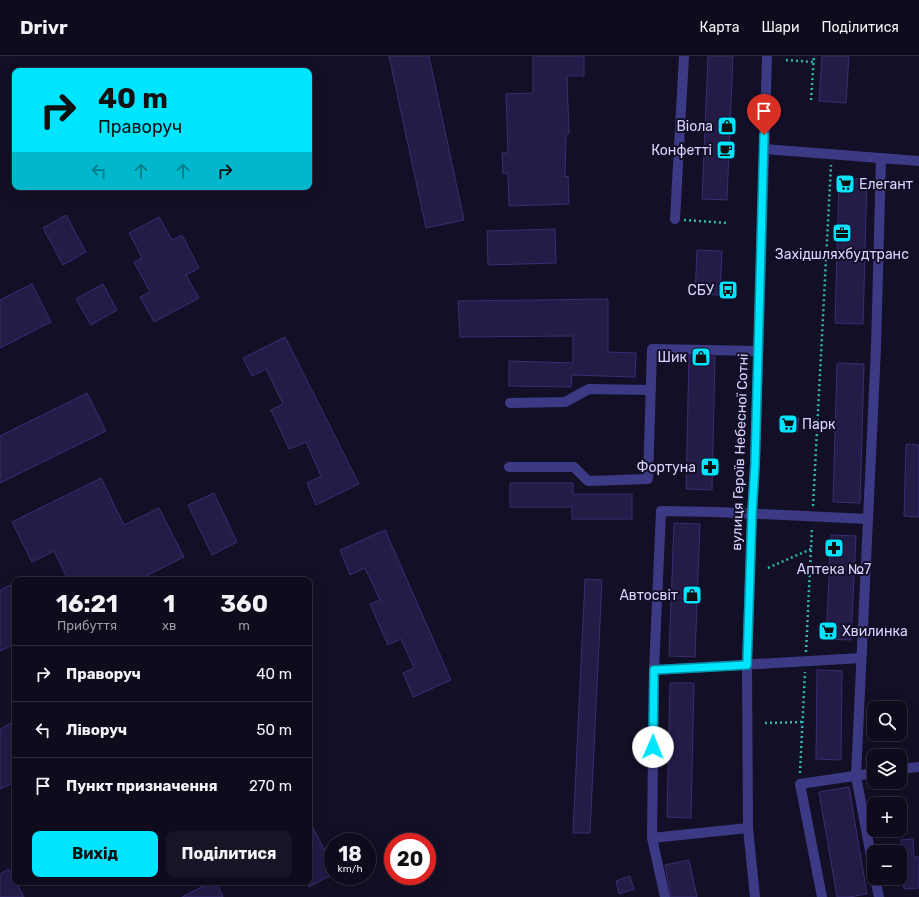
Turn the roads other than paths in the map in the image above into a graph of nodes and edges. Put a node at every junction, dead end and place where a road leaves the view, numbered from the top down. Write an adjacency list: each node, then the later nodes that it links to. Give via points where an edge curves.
1 (684, 56): 6 (street)
2 (767, 56): 3 (street, вулиця Героїв Небесної Сотні)
3 (764, 149): 4 (street); 7 (street, вулиця Героїв Небесної Сотні)
4 (881, 158): 5 (street); 12 (street)
5 (919, 161)
6 (675, 219)
7 (758, 351): 8 (street, via 652,350); 11 (street, вулиця Героїв Небесної Сотні)
8 (651, 390): 9 (street, via 589,389 565,402); 10 (street, via 648,479 588,481 574,467)
9 (510, 403)
10 (509, 467)
11 (752, 514): 12 (street); 14 (street, вулиця Героїв Небесної Сотні); 15 (street, via 661,512)
12 (868, 520): 13 (street)
13 (861, 658): 14 (street); 19 (street)
14 (747, 665): 15 (street); 20 (street, вулиця Героїв Небесної Сотні)
15 (654, 670): 21 (street)
16 (919, 767): 17 (street)
17 (907, 768)
18 (867, 774): 19 (street)
19 (856, 776): 22 (street); 26 (street, via 800,784)
20 (748, 828): 21 (street); 25 (street, вулиця Героїв Небесної Сотні)
21 (652, 838): 24 (street)
22 (869, 845)
23 (876, 885): 27 (street)
24 (665, 897)
25 (755, 897)
26 (822, 897)
27 (879, 897)

